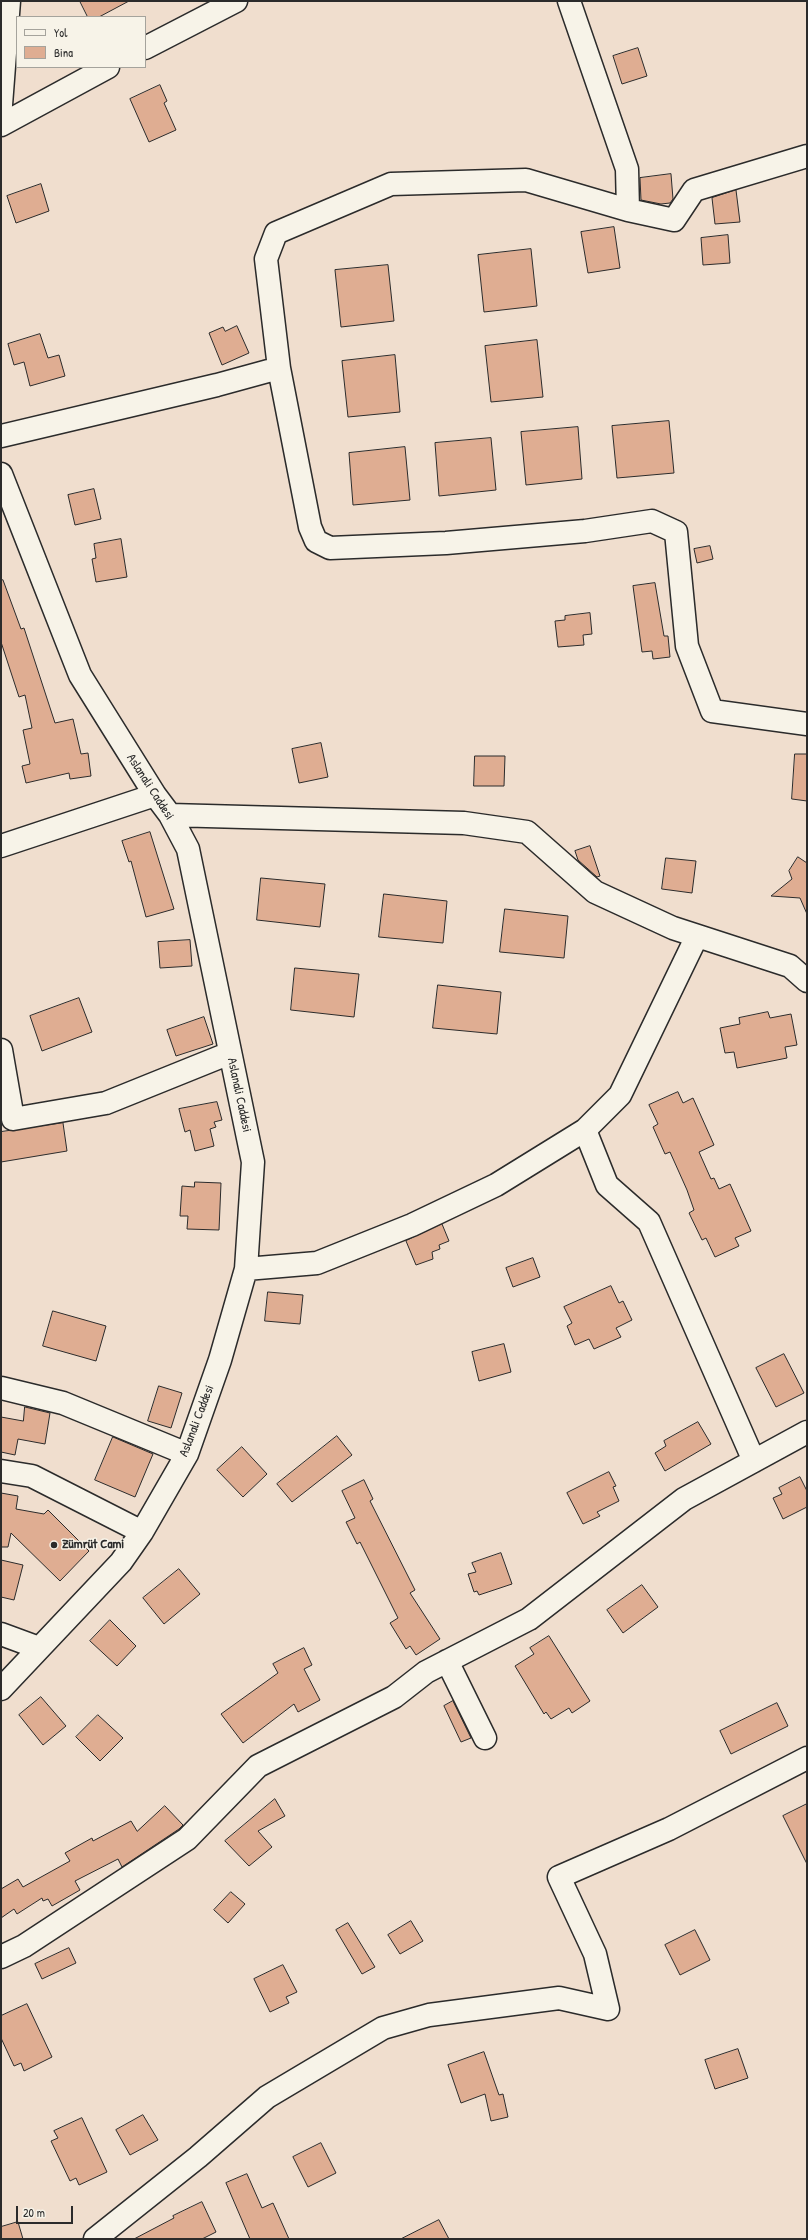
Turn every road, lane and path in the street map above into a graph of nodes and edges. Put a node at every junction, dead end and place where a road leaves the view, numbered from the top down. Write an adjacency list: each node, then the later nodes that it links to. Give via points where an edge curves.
1 (9, 1): 6 (street)
2 (236, 1): 4 (street)
3 (569, 1): 9 (street, via 627,169)
4 (146, 47)
5 (106, 68): 7 (street)
6 (1, 105)
7 (1, 125)
8 (807, 156): 9 (street, via 694,190 674,220)
9 (628, 210): 10 (street, via 526,180 391,184 276,233 266,259)
10 (279, 368): 11 (street); 13 (street, via 310,527 316,541 330,548 446,543 585,531 652,521 676,532 687,646 712,711)
11 (1, 436)
12 (1, 474): 14 (street, Aslanali Caddesi, via 80,675)
13 (807, 724)
14 (155, 795): 15 (street, Aslanali Caddesi); 16 (street)
15 (170, 815): 17 (street, via 464,823 527,832 595,892 672,928); 20 (street, Aslanali Caddesi, via 188,850)
16 (1, 846)
17 (697, 936): 18 (street, via 790,966); 22 (street, via 620,1094)
18 (807, 981)
19 (1, 1050): 21 (street)
20 (230, 1054): 21 (street, via 106,1103); 23 (street, Aslanali Caddesi, via 253,1162)
21 (7, 1120)
22 (585, 1130): 23 (street, via 496,1185 412,1225 317,1262); 27 (street, via 607,1185 649,1222)
23 (246, 1269): 26 (street, Aslanali Caddesi, via 220,1360)
24 (1, 1388): 26 (street, via 63,1403)
25 (807, 1432): 27 (street)
26 (187, 1454): 29 (street, Aslanali Caddesi)
27 (754, 1461): 32 (street, via 684,1499 529,1619)
28 (1, 1471): 29 (street, via 32,1476)
29 (142, 1532): 31 (street, Aslanali Caddesi, via 120,1562)
30 (1, 1634): 31 (street)
31 (39, 1648): 33 (street, Aslanali Caddesi)
32 (447, 1661): 34 (street); 36 (street, via 426,1672 394,1697 258,1766 187,1839 24,1946)
33 (1, 1690)
34 (485, 1738)
35 (807, 1758): 37 (street, via 669,1829 559,1877 595,1954 608,2009 558,1998 429,2015 383,2028 266,2097 198,2157)
36 (1, 1957)
37 (95, 2239)

